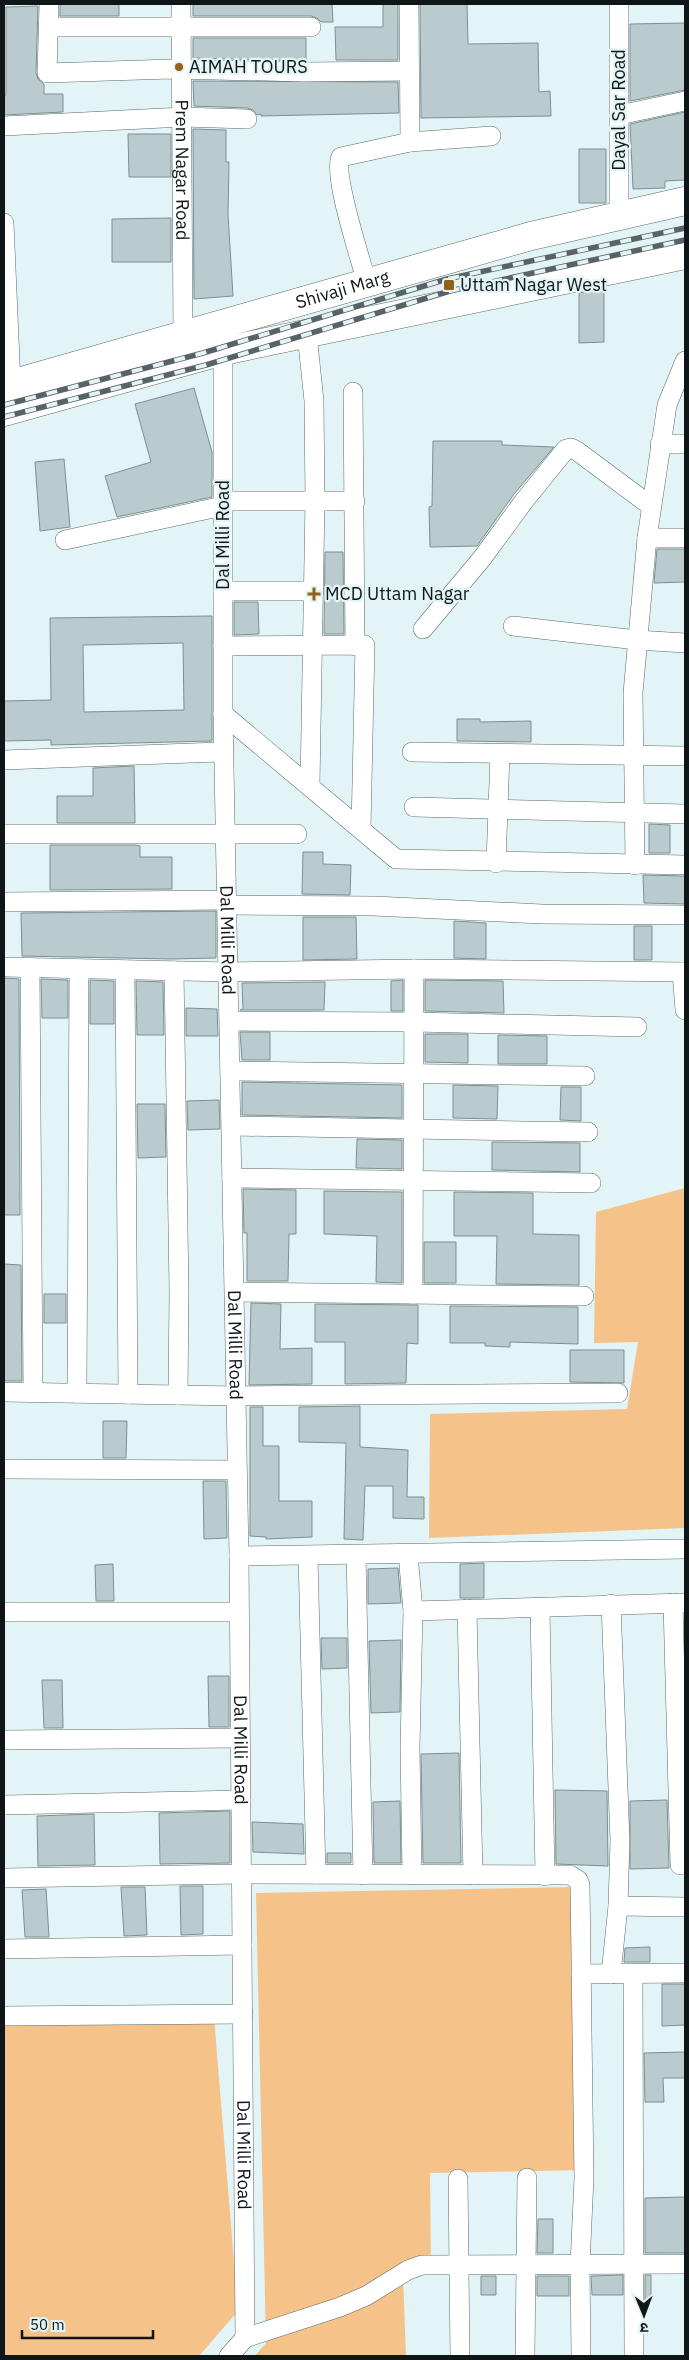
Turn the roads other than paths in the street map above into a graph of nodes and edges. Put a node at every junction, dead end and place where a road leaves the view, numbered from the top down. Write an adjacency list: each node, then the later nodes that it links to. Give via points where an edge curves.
1 (49, 4): 5 (street)
2 (181, 4): 6 (street, Prem Nagar Road)
3 (409, 4): 9 (street)
4 (619, 4): 11 (street, Dayal Sar Road)
5 (48, 26): 6 (street); 8 (street, via 47,73)
6 (181, 27): 7 (street); 8 (street, Prem Nagar Road)
7 (312, 27)
8 (181, 69): 9 (street); 12 (street, Prem Nagar Road)
9 (409, 71): 16 (street)
10 (685, 101): 11 (street)
11 (619, 115): 18 (street, Dayal Sar Road)
12 (183, 117): 13 (street); 14 (street); 23 (street, Prem Nagar Road)
13 (247, 119)
14 (4, 126)
15 (491, 136): 16 (street)
16 (410, 142): 21 (street, via 344,154 339,160 341,186)
17 (685, 201): 18 (main road, Shivaji Marg)
18 (619, 216): 21 (main road, Shivaji Marg, via 531,236)
19 (4, 223): 27 (street)
20 (685, 255): 22 (main road, Shivaji Marg)
21 (367, 283): 23 (main road, Shivaji Marg)
22 (307, 334): 24 (main road, Shivaji Marg); 31 (street, via 314,401)
23 (183, 336): 27 (main road, Shivaji Marg)
24 (224, 351): 27 (main road, Shivaji Marg); 33 (street, Dal Milli Road)
25 (685, 362): 28 (street)
26 (353, 392): 32 (street)
27 (10, 397)
28 (676, 405): 29 (street)
29 (660, 444): 30 (street); 34 (street)
30 (685, 444)
31 (315, 501): 32 (street); 33 (street); 39 (street)
32 (354, 502): 46 (street)
33 (223, 504): 37 (street); 38 (street, Dal Milli Road)
34 (652, 506): 35 (street); 41 (street, via 577,451 566,449)
35 (647, 538): 36 (street); 42 (street)
36 (685, 538)
37 (65, 540)
38 (223, 591): 39 (street); 44 (street, Dal Milli Road)
39 (314, 591): 45 (street)
40 (513, 626): 42 (street)
41 (423, 629)
42 (637, 640): 43 (street); 51 (street)
43 (685, 643)
44 (224, 646): 45 (street); 47 (street, Dal Milli Road)
45 (313, 646): 46 (street); 54 (street)
46 (355, 646): 59 (street, via 365,645)
47 (223, 714): 54 (street); 60 (street, Dal Milli Road)
48 (219, 752): 53 (street)
49 (412, 752): 50 (street)
50 (500, 754): 51 (street); 56 (street)
51 (633, 756): 52 (street); 57 (street)
52 (685, 756)
53 (4, 760)
54 (310, 785): 59 (street)
55 (414, 807): 56 (street)
56 (499, 810): 57 (street); 63 (street)
57 (635, 814): 58 (street); 64 (street)
58 (685, 814)
59 (361, 829): 63 (street, via 396,859)
60 (226, 833): 61 (street); 62 (street); 67 (street, Dal Milli Road)
61 (4, 834)
62 (297, 834)
63 (496, 862): 64 (street)
64 (635, 865): 65 (street)
65 (685, 865)
66 (4, 902): 67 (street)
67 (227, 903): 68 (street, via 542,914); 75 (street, Dal Milli Road)
68 (685, 915)
69 (4, 967): 70 (street)
70 (30, 968): 71 (street); 94 (street)
71 (79, 969): 73 (street); 95 (street)
72 (414, 969): 75 (street); 76 (street); 79 (street)
73 (125, 970): 74 (street); 97 (street)
74 (174, 971): 75 (street); 98 (street)
75 (229, 972): 78 (street, Dal Milli Road)
76 (684, 972): 77 (street)
77 (685, 1010)
78 (230, 1021): 79 (street); 81 (street, Dal Milli Road)
79 (414, 1022): 80 (street); 82 (street)
80 (637, 1027)
81 (231, 1071): 82 (street); 84 (street, Dal Milli Road)
82 (414, 1074): 83 (street); 85 (street)
83 (585, 1076)
84 (232, 1126): 85 (street); 87 (street, Dal Milli Road)
85 (415, 1129): 86 (street); 88 (street)
86 (588, 1132)
87 (232, 1178): 88 (street); 90 (street, Dal Milli Road)
88 (414, 1180): 89 (street); 91 (street)
89 (592, 1183)
90 (235, 1292): 91 (street); 99 (street, Dal Milli Road)
91 (413, 1294): 92 (street)
92 (584, 1296)
93 (4, 1392): 94 (street)
94 (33, 1392): 95 (street)
95 (77, 1393): 97 (street)
96 (618, 1393): 99 (street)
97 (128, 1394): 98 (street)
98 (178, 1395): 99 (street)
99 (236, 1396): 101 (street, Dal Milli Road)
100 (4, 1469): 101 (street)
101 (237, 1470): 105 (street, Dal Milli Road)
102 (685, 1549): 103 (street)
103 (408, 1554): 104 (street); 111 (street)
104 (356, 1555): 106 (street); 121 (street)
105 (239, 1556): 106 (street); 113 (street, Dal Milli Road)
106 (308, 1556): 120 (street)
107 (679, 1603): 108 (street); 118 (street)
108 (611, 1604): 109 (street); 126 (street, via 620,1841)
109 (540, 1608): 110 (street); 124 (street)
110 (467, 1609): 111 (street); 123 (street)
111 (412, 1611): 122 (street)
112 (4, 1612): 113 (street)
113 (239, 1612): 114 (street, Dal Milli Road)
114 (240, 1738): 115 (street); 116 (street, Dal Milli Road)
115 (4, 1740)
116 (241, 1800): 117 (street); 119 (street, Dal Milli Road)
117 (4, 1805)
118 (680, 1865)
119 (242, 1874): 120 (street); 125 (street); 128 (street, Dal Milli Road)
120 (316, 1874): 121 (street)
121 (363, 1875): 122 (street)
122 (412, 1875): 123 (street)
123 (473, 1875): 124 (street)
124 (545, 1876): 131 (street, via 570,1876 580,1885)
125 (4, 1878)
126 (618, 1906): 127 (street); 132 (street)
127 (685, 1907)
128 (242, 1945): 129 (street); 134 (street, Dal Milli Road)
129 (4, 1949)
130 (685, 1973): 133 (street)
131 (581, 1974): 132 (street); 141 (street, via 584,2178)
132 (611, 1974): 133 (street)
133 (633, 1974): 142 (street)
134 (243, 2014): 135 (street); 143 (street, Dal Milli Road)
135 (4, 2016)
136 (527, 2178): 140 (street)
137 (458, 2179): 138 (street)
138 (459, 2264): 140 (street); 143 (street, via 422,2265 340,2308); 145 (street)
139 (685, 2264): 142 (street)
140 (525, 2265): 141 (street); 146 (street)
141 (580, 2265): 142 (street); 147 (street)
142 (634, 2265): 148 (street)
143 (245, 2338): 144 (street)
144 (228, 2356)
145 (460, 2356)
146 (526, 2356)
147 (581, 2356)
148 (634, 2356)

